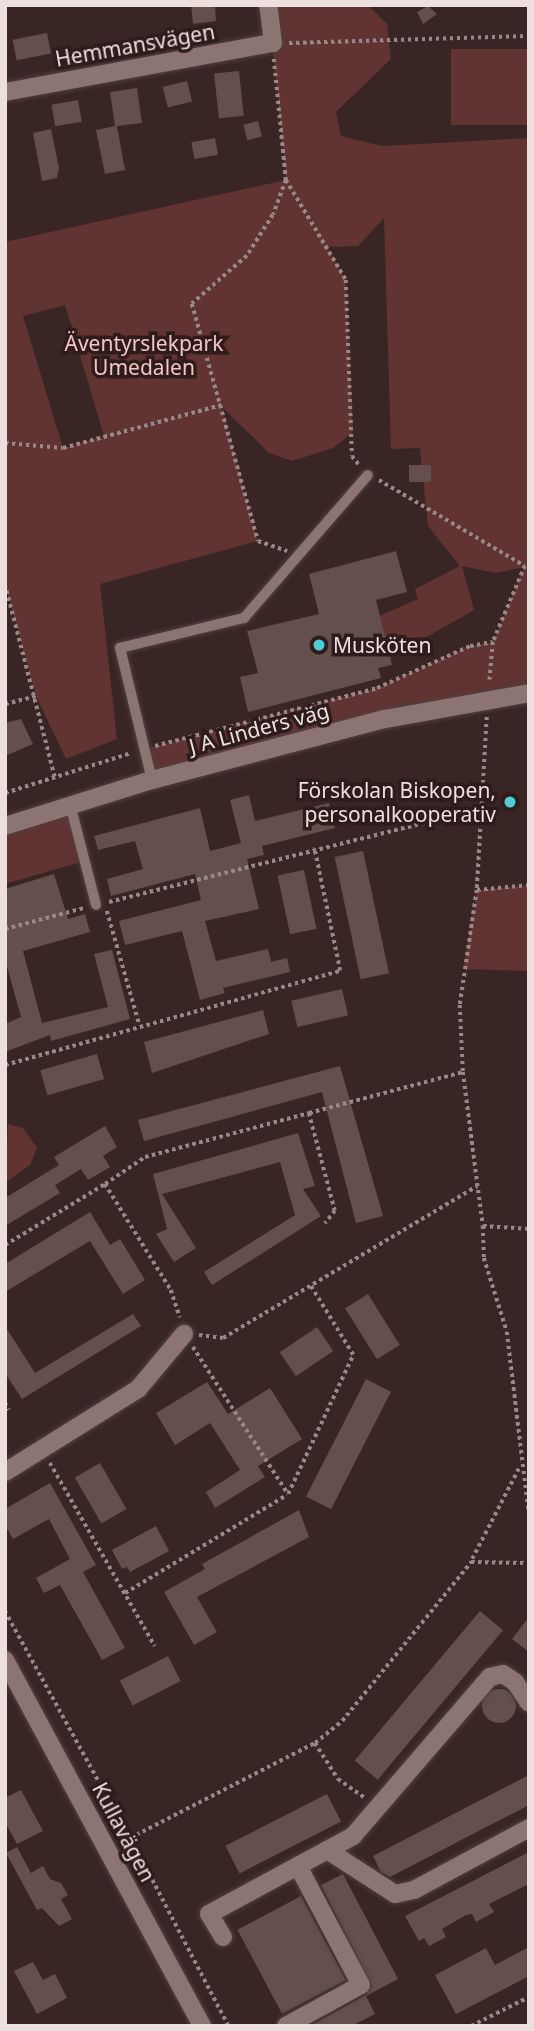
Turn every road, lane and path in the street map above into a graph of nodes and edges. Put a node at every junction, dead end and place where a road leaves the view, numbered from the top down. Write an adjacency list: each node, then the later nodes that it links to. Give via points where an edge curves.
1 (268, 5): 3 (street)
2 (529, 36): 3 (path)
3 (273, 43): 4 (street, Hemmansvägen); 5 (path)
4 (5, 92)
5 (286, 180): 6 (path, via 273,215 247,256 192,304); 8 (path, via 346,279 352,456)
6 (221, 405): 7 (path, via 63,448); 9 (path, via 258,541)
7 (5, 443)
8 (368, 475): 9 (lane); 10 (path, via 412,495)
9 (299, 555): 18 (lane, via 244,618 120,648)
10 (528, 565): 12 (path)
11 (5, 584): 15 (path)
12 (493, 642): 13 (path); 18 (path, via 470,646 377,688)
13 (490, 680)
14 (529, 693): 20 (street, J A Linders väg, via 385,719)
15 (36, 696): 16 (path); 19 (path)
16 (5, 704)
17 (487, 717): 23 (path)
18 (145, 749): 19 (path); 20 (lane)
19 (55, 777): 21 (path)
20 (152, 780): 22 (street, J A Linders väg)
21 (5, 793)
22 (71, 808): 24 (street, J A Linders väg); 28 (lane)
23 (482, 808): 25 (path); 27 (path)
24 (5, 826)
25 (314, 848): 28 (path); 30 (path, via 340,971)
26 (529, 885): 27 (path)
27 (478, 890): 32 (path, via 460,1004)
28 (101, 904): 29 (path); 30 (path)
29 (5, 929)
30 (139, 1023): 31 (path)
31 (5, 1065)
32 (463, 1072): 33 (path); 35 (path)
33 (309, 1113): 34 (path, via 145,1157); 36 (path, via 335,1211)
34 (105, 1184): 39 (path); 41 (path, via 171,1290)
35 (477, 1186): 37 (path); 40 (path)
36 (325, 1224)
37 (483, 1226): 38 (path); 45 (path, via 484,1258 507,1332)
38 (529, 1229)
39 (5, 1245)
40 (310, 1285): 41 (path, via 223,1338); 47 (path, via 353,1355)
41 (184, 1334): 44 (street, via 138,1389); 47 (path)
42 (5, 1403): 43 (path)
43 (9, 1410)
44 (42, 1449): 46 (street); 51 (path)
45 (520, 1467): 48 (path); 49 (path)
46 (5, 1472)
47 (288, 1494): 51 (path)
48 (529, 1513)
49 (471, 1562): 50 (path); 56 (path, via 342,1721)
50 (529, 1563)
51 (125, 1593): 53 (path)
52 (5, 1611): 59 (path)
53 (155, 1646)
54 (5, 1660): 64 (street, Kullavägen)
55 (529, 1703): 57 (street, via 518,1684 503,1674 490,1677)
56 (315, 1743): 57 (path, via 338,1779); 59 (path)
57 (383, 1805): 60 (street, via 353,1836)
58 (529, 1828): 60 (street, via 414,1890 395,1894)
59 (130, 1838): 65 (path)
60 (327, 1850): 61 (street)
61 (298, 1866): 62 (street, via 209,1914); 66 (street, via 361,1985)
62 (223, 1937)
63 (529, 1997): 67 (path)
64 (202, 2026)
65 (229, 2026)
66 (286, 2026)
67 (471, 2026)

